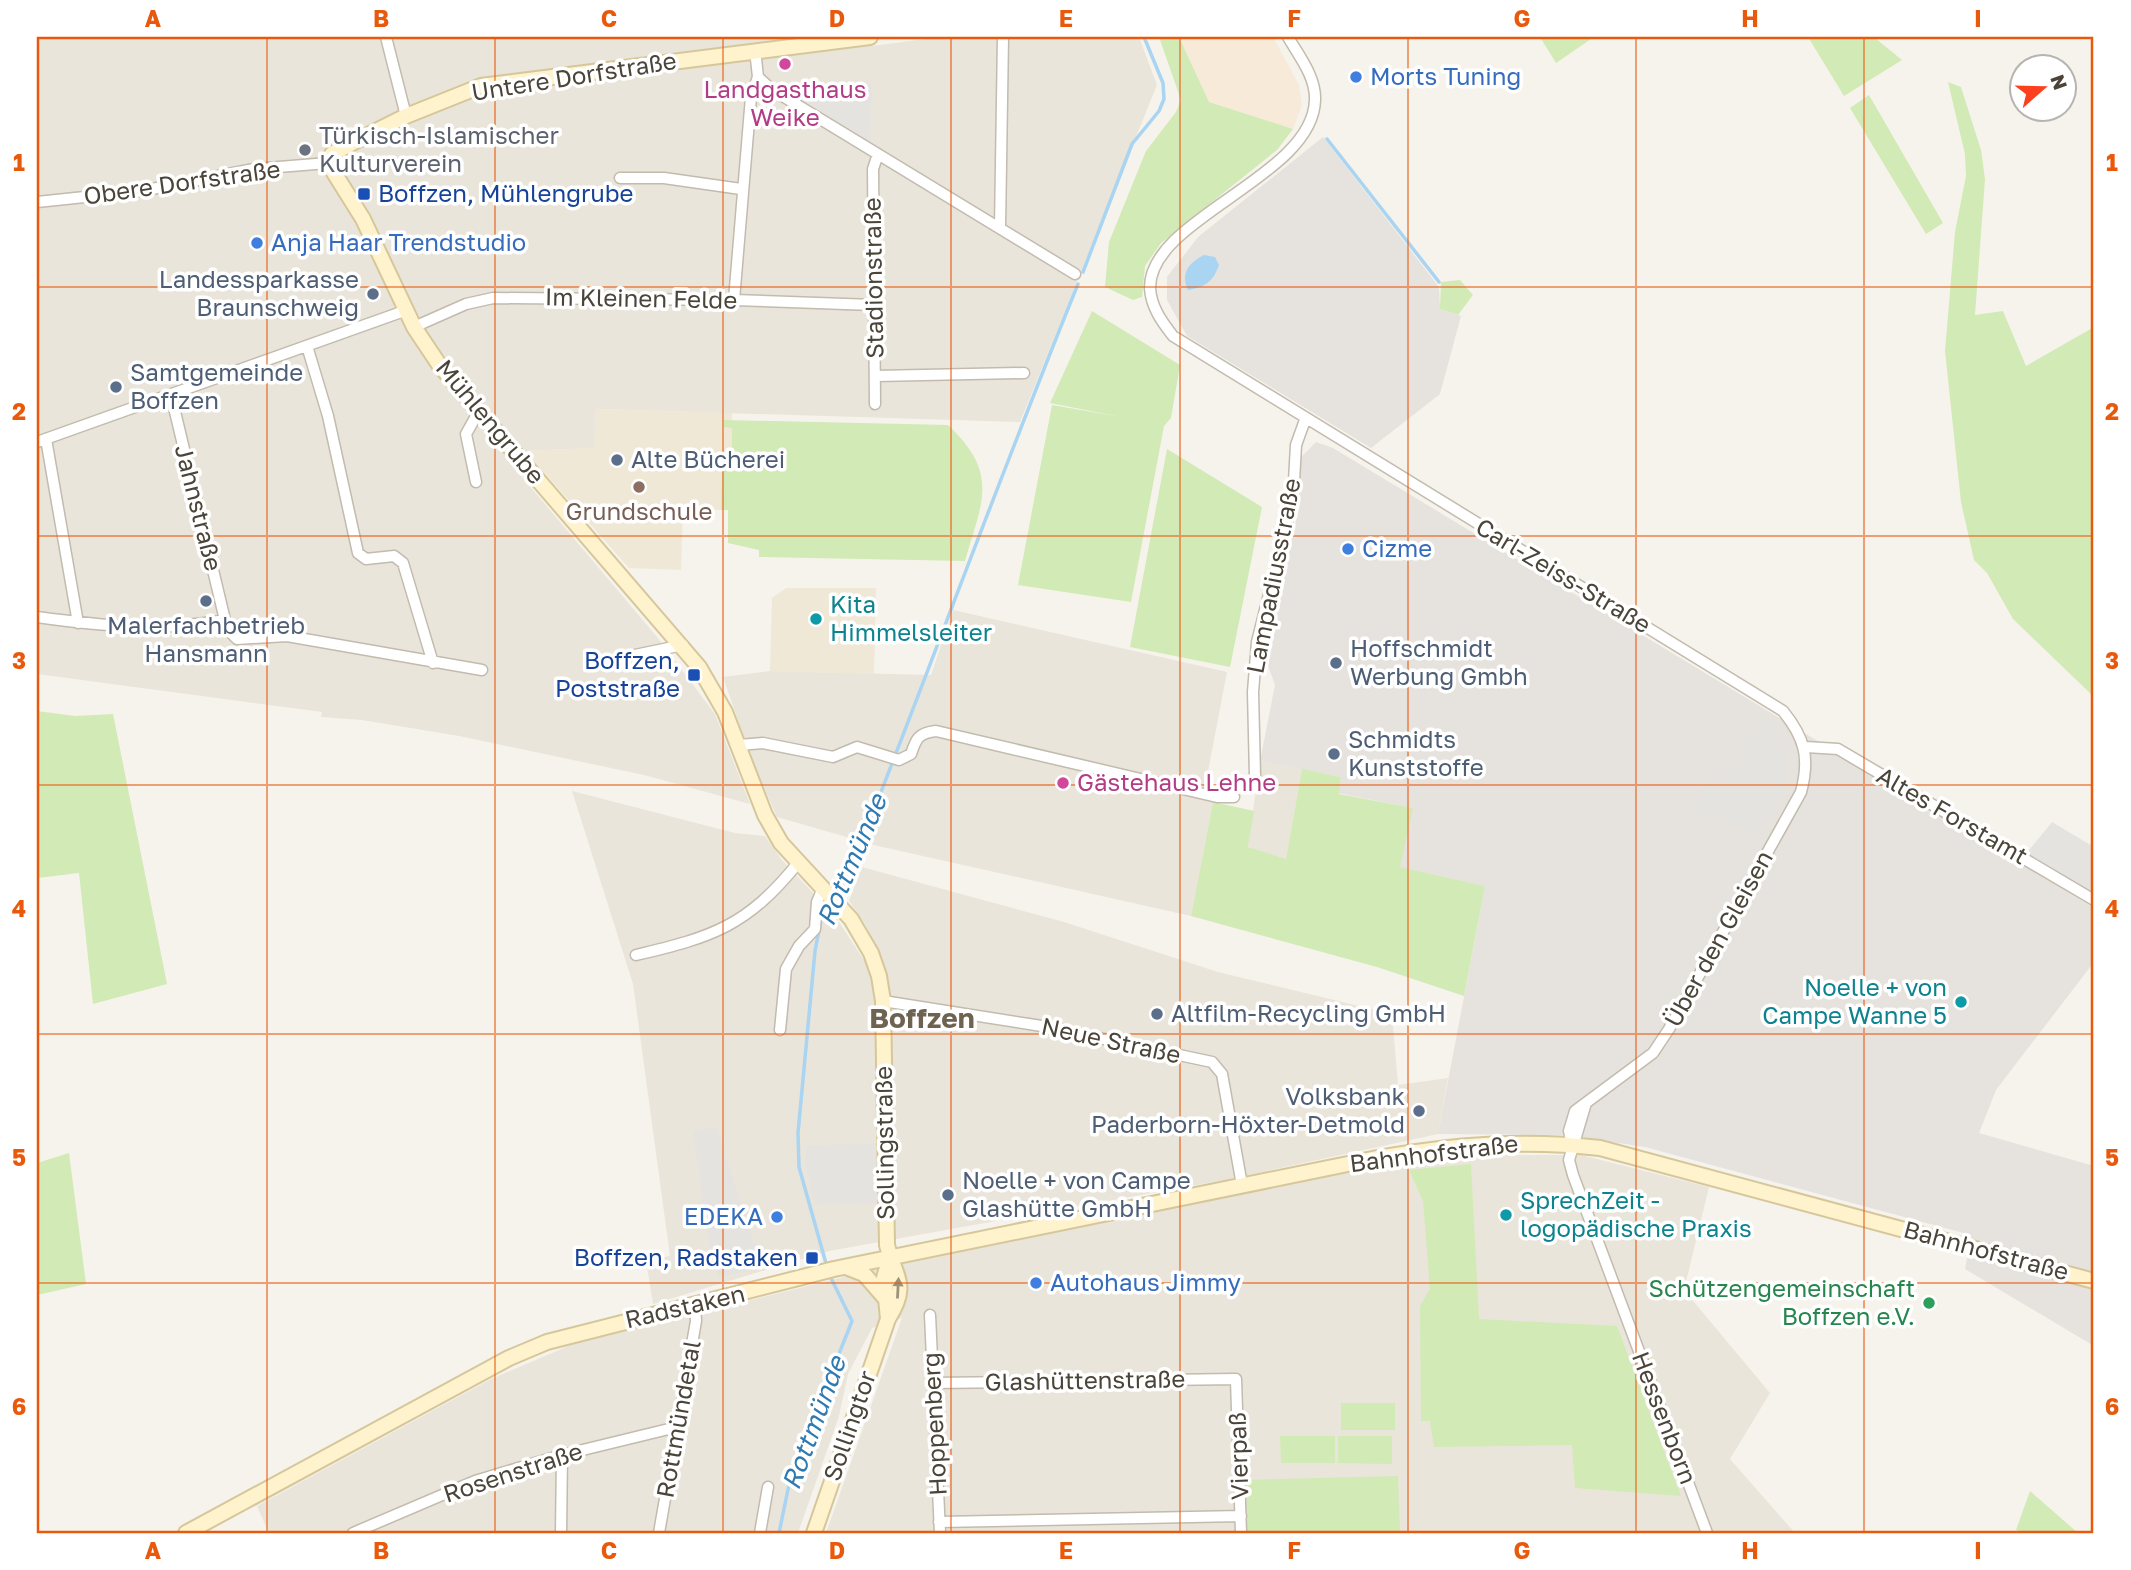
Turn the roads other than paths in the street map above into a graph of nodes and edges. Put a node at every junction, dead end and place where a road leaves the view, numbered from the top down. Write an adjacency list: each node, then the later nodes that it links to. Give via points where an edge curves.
1 (387, 37): 7 (street)
2 (870, 37): 5 (main road, Untere Dorfstraße)
3 (1003, 37): 13 (street)
4 (1288, 37): 25 (street, Carl-Zeiss-Straße, via 1314,87 1312,116 1304,134 1286,155 1162,255 1150,289 1172,336)
5 (755, 50): 6 (street); 7 (main road, Untere Dorfstraße, via 481,86)
6 (758, 77): 8 (street); 11 (street, via 751,97)
7 (406, 116): 9 (main road, Untere Dorfstraße)
8 (878, 154): 13 (street); 16 (street, Stadionstraße, via 873,169)
9 (330, 159): 12 (street, Obere Dorfstraße, via 142,191); 17 (main road, Mühlengrube)
10 (620, 178): 11 (street, via 664,178)
11 (741, 189): 15 (street)
12 (37, 202)
13 (1000, 227): 14 (street)
14 (1075, 274)
15 (734, 300): 16 (street, Im Kleinen Felde); 18 (street, Im Kleinen Felde, via 493,298 466,304)
16 (873, 305): 21 (street, Stadionstraße)
17 (407, 310): 18 (main road, Mühlengrube); 19 (street)
18 (414, 327): 24 (main road, Mühlengrube)
19 (307, 346): 22 (street); 33 (street, via 328,416 358,553 366,559 394,556 403,563)
20 (1024, 373): 21 (street)
21 (876, 376): 23 (street, Stadionstraße)
22 (170, 395): 26 (street); 29 (street, Jahnstraße)
23 (875, 404)
24 (479, 411): 27 (street, via 467,434); 31 (main road, Mühlengrube)
25 (1305, 420): 36 (street, Carl-Zeiss-Straße, via 1783,711); 37 (street, Lampadiusstraße, via 1296,445 1293,499 1257,642)
26 (41, 441): 30 (street)
27 (476, 482)
28 (37, 617): 30 (street)
29 (225, 620): 30 (street, via 151,629); 33 (street, via 237,639 287,636)
30 (78, 623)
31 (682, 645): 32 (street); 35 (main road, Mühlengrube, via 714,691)
32 (606, 661)
33 (433, 663): 34 (street)
34 (482, 670)
35 (739, 745): 38 (street, via 763,743 833,757 857,747 894,759 911,754 916,738 936,731 1217,797); 39 (main road, Mühlengrube)
36 (1806, 747): 42 (street, Altes Forstamt, via 1838,749); 46 (street, Über den Gleisen, via 1807,770 1801,792 1669,1029 1653,1053 1586,1103)
37 (1255, 776)
38 (1234, 797)
39 (765, 815): 40 (main road, Sollingstraße)
40 (798, 863): 41 (main road, Sollingstraße); 43 (street, via 766,901 720,931 698,941)
41 (831, 896): 44 (main road, Sollingstraße, via 871,953); 45 (street, via 817,902 815,929 786,969)
42 (2094, 900)
43 (636, 955)
44 (883, 1001): 47 (street, Neue Straße, via 1048,1027 1212,1062 1222,1074); 48 (main road, Sollingstraße)
45 (780, 1030)
46 (1572, 1145): 47 (main road, Bahnhofstraße, via 1476,1144); 50 (main road, Bahnhofstraße, via 1645,1158); 70 (street, Hessenborn, via 1573,1175)
47 (1242, 1185): 48 (main road, Bahnhofstraße)
48 (890, 1257): 49 (main road, Radstaken); 51 (main road, Sollingtor); 54 (main road, Sollingtor, one-way to 48, via 897,1304 900,1285)
49 (834, 1269): 51 (main road, via 863,1274); 52 (main road, Radstaken)
50 (2094, 1281)
51 (884, 1297): 54 (main road, Sollingtor)
52 (695, 1304): 57 (street, Rottmündetal); 62 (main road, Radstaken, via 547,1342)
53 (930, 1315): 56 (street, Hoppenberg)
54 (888, 1318): 67 (main road, Sollingtor)
55 (1236, 1379): 56 (street, Glashüttenstraße); 60 (street, Vierpaß)
56 (933, 1383): 61 (street, Hoppenberg)
57 (677, 1427): 58 (street, Rosenstraße); 65 (street, Rottmündetal)
58 (562, 1455): 63 (street, Rosenstraße, via 475,1481); 64 (street)
59 (768, 1488): 66 (street)
60 (1241, 1516): 61 (street); 69 (street, Vierpaß)
61 (939, 1522): 68 (street, Hoppenberg)
62 (186, 1533)
63 (353, 1533)
64 (561, 1533)
65 (659, 1533)
66 (760, 1533)
67 (814, 1533)
68 (940, 1533)
69 (1241, 1533)
70 (1707, 1533)

